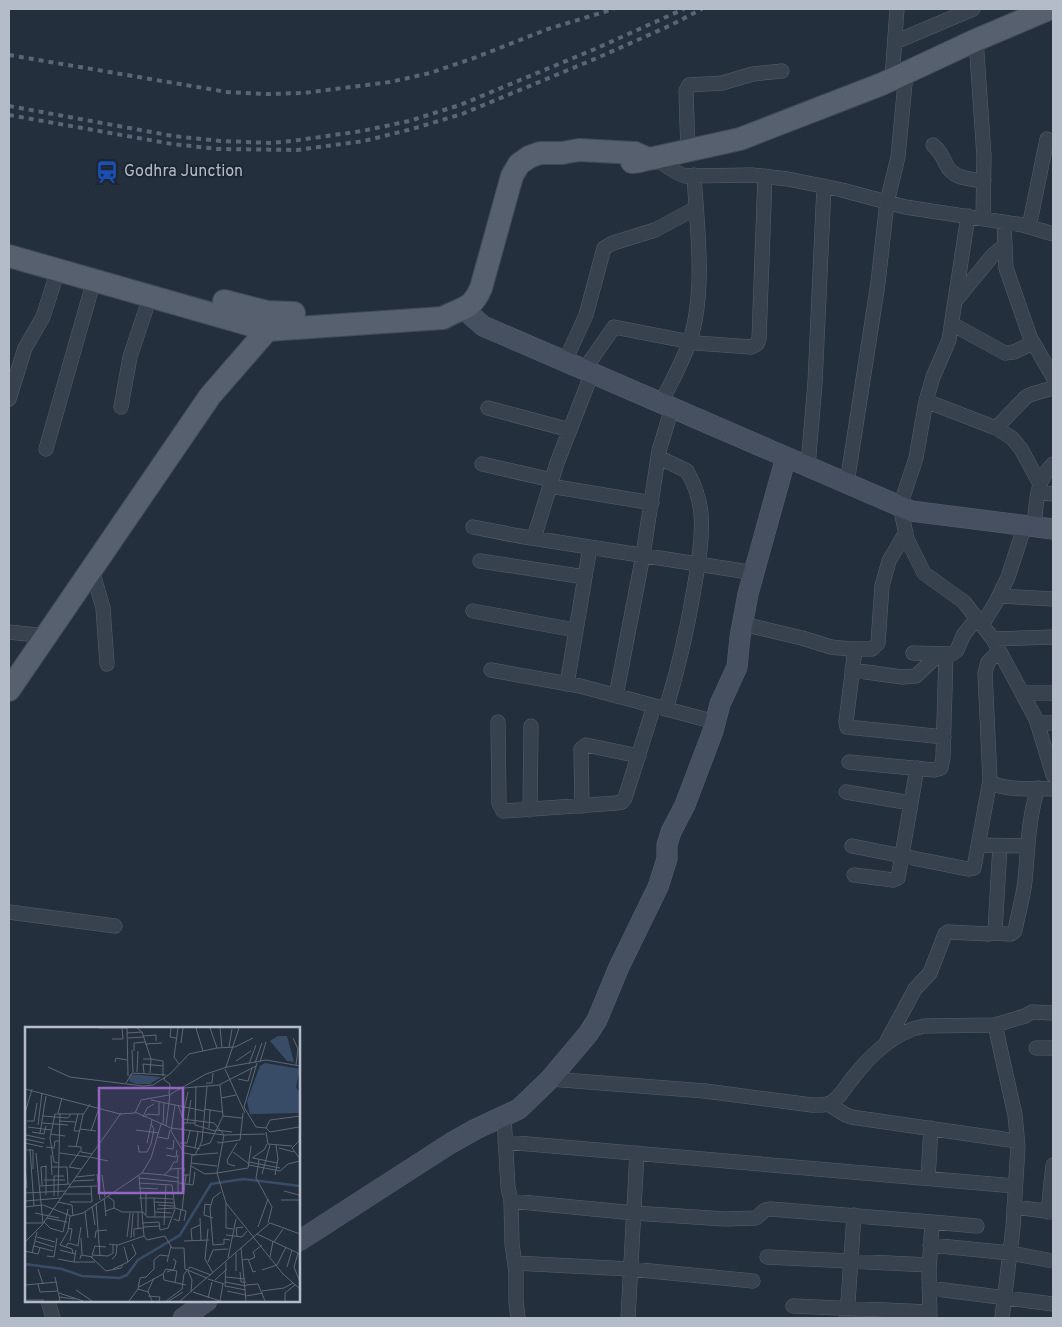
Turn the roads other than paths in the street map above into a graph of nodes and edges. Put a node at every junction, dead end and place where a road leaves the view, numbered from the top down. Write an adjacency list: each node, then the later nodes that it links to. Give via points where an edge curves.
1 (897, 9): 5 (street)
2 (973, 9): 5 (street)
3 (1049, 9): 4 (main road)
4 (976, 40): 7 (main road); 14 (street)
5 (894, 42): 7 (street)
6 (782, 71): 10 (street, via 753,74 722,83 689,85 686,91)
7 (899, 76): 10 (main road, via 740,139); 16 (street, via 898,158)
8 (1047, 139): 21 (street)
9 (933, 145): 14 (street, via 955,175)
10 (688, 151): 11 (main road)
11 (650, 158): 12 (street, via 685,176); 30 (main road, via 635,153 579,150 540,153 519,164 512,176 481,288 475,302)
12 (694, 175): 13 (street); 17 (street)
13 (765, 176): 15 (street); 34 (street, via 757,344 751,347)
14 (984, 181): 19 (street)
15 (824, 186): 16 (street); 52 (street)
16 (887, 202): 18 (street, via 905,208); 54 (street, via 878,282)
17 (696, 208): 34 (street, via 699,281); 36 (street, via 655,230 604,248 586,315)
18 (968, 216): 19 (street); 29 (street)
19 (983, 219): 20 (street)
20 (1004, 222): 21 (street); 24 (street)
21 (1029, 227): 22 (street)
22 (1053, 234)
23 (9, 240): 31 (main road)
24 (1005, 245): 29 (street); 35 (street, via 1006,268)
25 (9, 256): 26 (main road)
26 (58, 270): 27 (main road); 40 (street, via 43,317 25,348)
27 (94, 280): 28 (main road); 47 (street)
28 (150, 296): 31 (main road); 43 (street, via 130,357)
29 (955, 300): 33 (street)
30 (459, 311): 32 (main road, via 443,318); 36 (street, via 484,326)
31 (249, 316): 32 (main road); 37 (main road)
32 (274, 322): 37 (main road)
33 (952, 324): 35 (street, via 1005,353); 41 (street)
34 (690, 341): 38 (street, via 614,327); 42 (street)
35 (1033, 343): 39 (street)
36 (565, 361): 38 (street)
37 (237, 366): 67 (main road, via 210,396)
38 (588, 371): 42 (street); 46 (street)
39 (1053, 378): 45 (street, via 1026,397)
40 (9, 399)
41 (926, 401): 45 (street); 58 (street, via 916,458)
42 (667, 405): 48 (street); 49 (street)
43 (121, 407)
44 (488, 408): 46 (street)
45 (996, 428): 55 (street, via 1012,438 1021,449)
46 (570, 430): 53 (street)
47 (46, 449)
48 (658, 457): 57 (street); 66 (street, via 684,468 689,475 701,516)
49 (786, 457): 52 (street); 68 (street)
50 (482, 464): 53 (street)
51 (1053, 464): 55 (street, via 1044,473)
52 (808, 466): 54 (street)
53 (551, 483): 57 (street); 62 (street)
54 (846, 483): 58 (street)
55 (1039, 488): 56 (street); 60 (street)
56 (1053, 494)
57 (652, 503): 64 (street)
58 (900, 506): 60 (street, via 911,511); 61 (street)
59 (473, 526): 62 (street)
60 (1037, 527): 70 (street)
61 (906, 532): 73 (street, via 924,572 964,602); 80 (street, via 889,561 882,586 878,643 872,649)
62 (534, 538): 63 (street)
63 (590, 547): 64 (street); 69 (street)
64 (643, 555): 66 (street); 90 (street)
65 (480, 561): 69 (street)
66 (698, 564): 68 (street); 91 (street, via 681,658)
67 (92, 570): 77 (main road); 83 (street, via 104,616)
68 (755, 573): 74 (street)
69 (585, 577): 75 (street)
70 (999, 596): 71 (street); 73 (street)
71 (1053, 599)
72 (474, 611): 75 (street)
73 (979, 622): 79 (street); 82 (street, via 964,634 956,652)
74 (743, 624): 80 (street, via 831,647); 93 (street, via 736,667)
75 (576, 630): 86 (street)
76 (9, 632): 77 (street)
77 (46, 636): 87 (main road)
78 (1053, 637): 79 (street)
79 (996, 645): 89 (street); 102 (street, via 985,673)
80 (855, 649): 85 (street)
81 (913, 653): 82 (street)
82 (943, 654): 85 (street, via 916,676); 97 (street)
83 (107, 664)
84 (491, 670): 86 (street)
85 (852, 670): 97 (street, via 848,727)
86 (567, 684): 90 (street)
87 (9, 690)
88 (1053, 693): 89 (street)
89 (1022, 694): 94 (street)
90 (616, 696): 91 (street)
91 (660, 707): 93 (street); 98 (street)
92 (498, 722): 108 (street, via 500,808 502,811)
93 (715, 722): 123 (street, via 685,805 670,832 667,859 658,887 597,1020)
94 (1038, 723): 95 (street); 101 (street)
95 (1053, 723)
96 (531, 726): 108 (street)
97 (944, 737): 100 (street, via 941,768)
98 (639, 756): 107 (street, via 622,802); 107 (street, via 583,746)
99 (849, 762): 100 (street)
100 (917, 768): 106 (street)
101 (1053, 775)
102 (990, 780): 103 (street, via 997,786); 109 (street)
103 (1038, 788): 104 (street); 112 (street)
104 (1053, 789)
105 (846, 792): 106 (street)
106 (911, 803): 113 (street)
107 (582, 806): 108 (street)
108 (530, 810)
109 (979, 845): 111 (street); 113 (street, via 972,869)
110 (852, 846): 113 (street)
111 (1000, 846): 112 (street); 117 (street)
112 (1026, 846): 117 (street, via 1024,888 1014,931 1011,934)
113 (902, 856): 114 (street, via 896,880)
114 (854, 875)
115 (9, 912): 116 (street)
116 (115, 926)
117 (993, 933): 120 (street, via 948,932 930,973 915,989)
118 (1053, 1013): 119 (street, via 1032,1012)
119 (995, 1025): 120 (street, via 924,1026); 127 (street, via 1015,1115)
120 (886, 1044): 124 (street, via 863,1065 837,1099)
121 (1036, 1048): 122 (street)
122 (1053, 1048)
123 (550, 1078): 124 (street, via 705,1091 812,1106); 125 (street, via 519,1109)
124 (828, 1104): 126 (street, via 851,1117)
125 (504, 1117): 128 (street); 140 (street, via 451,1143)
126 (930, 1128): 127 (street); 131 (street)
127 (1017, 1141): 132 (street)
128 (505, 1142): 129 (street); 133 (street)
129 (637, 1153): 131 (street); 136 (street)
130 (1053, 1165): 135 (street)
131 (928, 1178): 132 (street)
132 (1015, 1186): 134 (street)
133 (511, 1201): 136 (street); 146 (street)
134 (1014, 1207): 135 (street); 142 (street)
135 (1051, 1212)
136 (634, 1213): 137 (street, via 750,1219 770,1209); 148 (street)
137 (854, 1216): 138 (street); 144 (street)
138 (932, 1222): 139 (street); 141 (street)
139 (977, 1226)
140 (300, 1240)
141 (930, 1245): 142 (street); 147 (street)
142 (1010, 1253): 145 (street); 151 (street)
143 (767, 1257): 144 (street)
144 (851, 1261): 147 (street); 156 (street)
145 (1053, 1261)
146 (515, 1263): 148 (street); 160 (street)
147 (930, 1265): 150 (street)
148 (630, 1270): 149 (street); 161 (street)
149 (753, 1281)
150 (929, 1288): 151 (street); 157 (street)
151 (1004, 1298): 154 (street); 162 (street)
152 (48, 1302): 158 (street)
153 (206, 1302): 159 (street)
154 (1053, 1304)
155 (793, 1306): 156 (street)
156 (847, 1314): 157 (street)
157 (930, 1315)
158 (53, 1318)
159 (183, 1318)
160 (518, 1318)
161 (628, 1318)
162 (1002, 1318)

